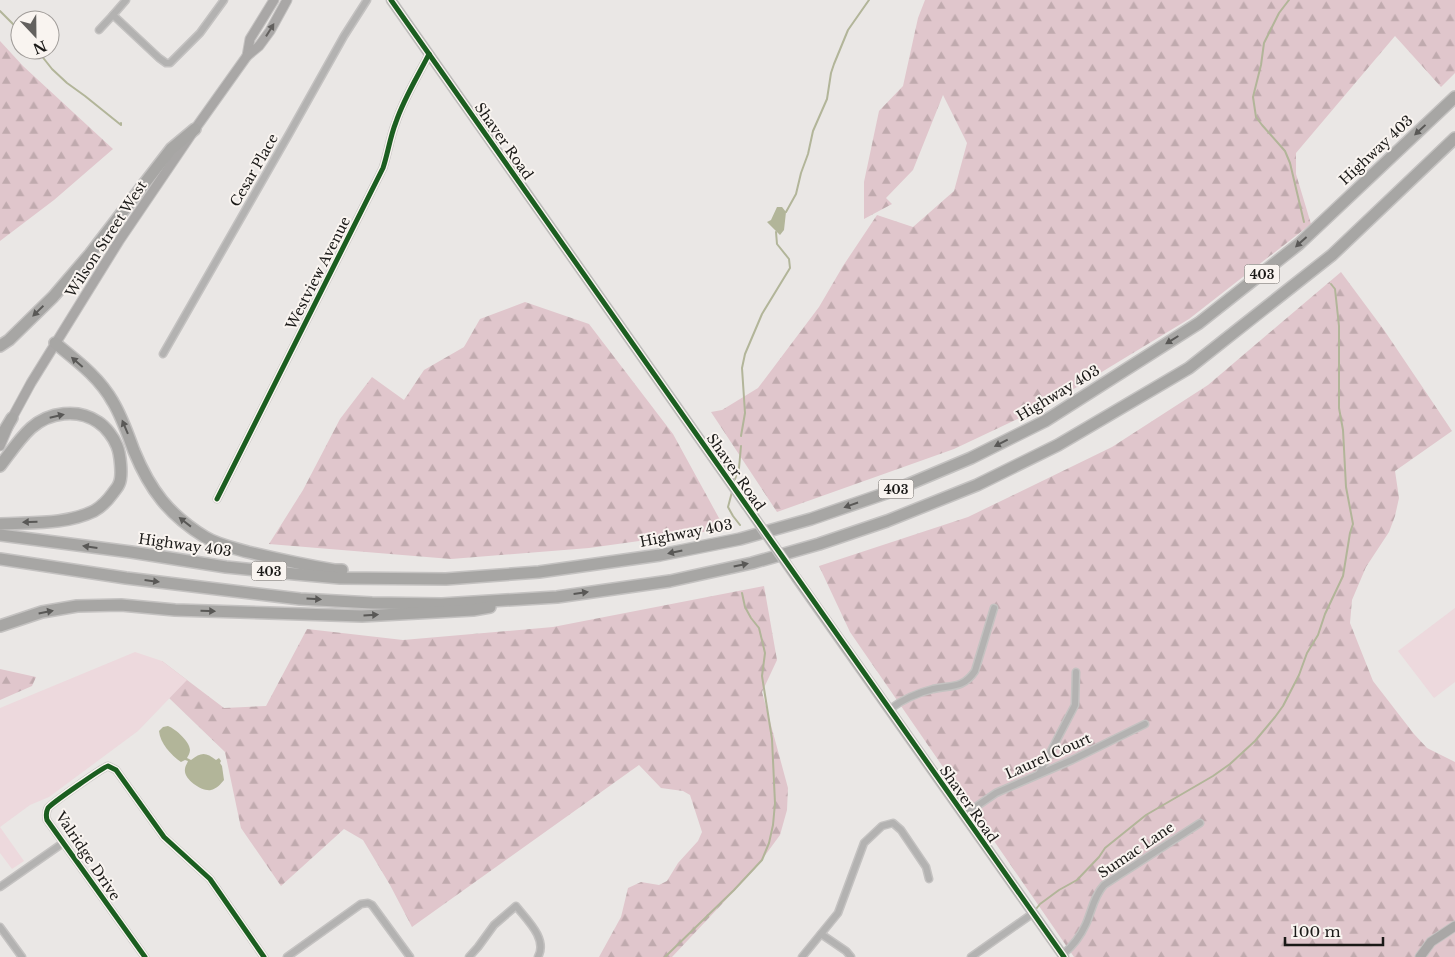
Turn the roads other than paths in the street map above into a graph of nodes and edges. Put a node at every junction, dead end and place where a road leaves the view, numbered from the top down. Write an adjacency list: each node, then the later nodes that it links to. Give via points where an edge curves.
1 (126, 0): 9 (street)
2 (213, 0): 8 (street)
3 (224, 0): 8 (street)
4 (274, 0): 12 (street, Wilson Street West, via 250,39)
5 (287, 0): 12 (street, Wilson Street West, one-way to 5, via 270,31)
6 (367, 0): 18 (street, Cesar Place)
7 (391, 0): 11 (street, Shaver Road)
8 (219, 6): 9 (street, via 200,33 170,63 159,58)
9 (113, 15): 10 (street)
10 (99, 30)
11 (430, 54): 23 (street, Westview Avenue, via 395,124 383,168); 34 (street, Shaver Road, bridge)
12 (247, 56): 14 (street, Wilson Street West)
13 (1455, 97): 28 (highway, Highway 403 / 403, one-way to 28, via 1299,244 1199,324 1045,421 971,458 895,490 811,519 660,555)
14 (195, 129): 16 (street, Wilson Street West, via 119,241); 17 (highway, one-way to 17, via 171,149 53,297)
15 (1455, 138): 30 (highway, 403, one-way to 15, via 670,580 752,563 819,544 977,485 1058,445 1189,368 1332,255)
16 (55, 344): 19 (street, Wilson Street West); 28 (highway, one-way to 16, via 334,570 276,559 207,538 184,522 156,494 114,403 98,380)
17 (0, 346)
18 (163, 354)
19 (12, 418): 20 (highway); 21 (street, Wilson Street West)
20 (0, 438)
21 (0, 446)
22 (0, 466): 24 (highway, one-way to 24, via 32,427 59,414 75,414 98,422 117,446 121,466 120,482 96,510 58,521)
23 (217, 498)
24 (0, 524)
25 (0, 535): 28 (highway, Highway 403 / 403, one-way to 25, via 446,579 340,578 226,567)
26 (0, 559): 29 (highway, 403)
27 (0, 566): 29 (highway)
28 (539, 572)
29 (126, 578): 30 (highway, 403, one-way to 30, via 372,603 442,604)
30 (557, 597): 32 (highway, one-way to 30, via 42,612 77,606 121,604 175,610 362,616 473,610)
31 (994, 608): 34 (street, via 972,676 958,686 932,689)
32 (0, 626)
33 (1076, 672): 36 (street, via 1075,705)
34 (890, 709): 37 (street, Shaver Road)
35 (1145, 724): 36 (street, Laurel Court)
36 (1039, 774): 37 (street, Laurel Court, via 996,793)
37 (964, 815): 42 (street, Shaver Road)
38 (1200, 823): 46 (street, Sumac Lane, via 1104,884 1096,895 1086,926)
39 (63, 843): 41 (street); 48 (street, Valridge Drive); 49 (street, Valridge Drive, via 47,820 47,809 105,767 116,770 164,837 210,879)
40 (929, 879): 45 (street, via 926,867 901,830 893,823 882,826 864,843 838,913)
41 (0, 887)
42 (1032, 914): 46 (street, Shaver Road); 56 (street)
43 (1455, 926): 57 (street, via 1431,942)
44 (0, 927): 47 (street)
45 (821, 934): 54 (street); 55 (street)
46 (1063, 956)
47 (22, 957)
48 (145, 957)
49 (264, 957)
50 (287, 957): 51 (street, via 364,903 372,905)
51 (410, 957)
52 (469, 957): 53 (street, via 494,924 516,906 539,938 542,947)
53 (538, 957)
54 (802, 957)
55 (851, 957)
56 (971, 957)
57 (1420, 957)

